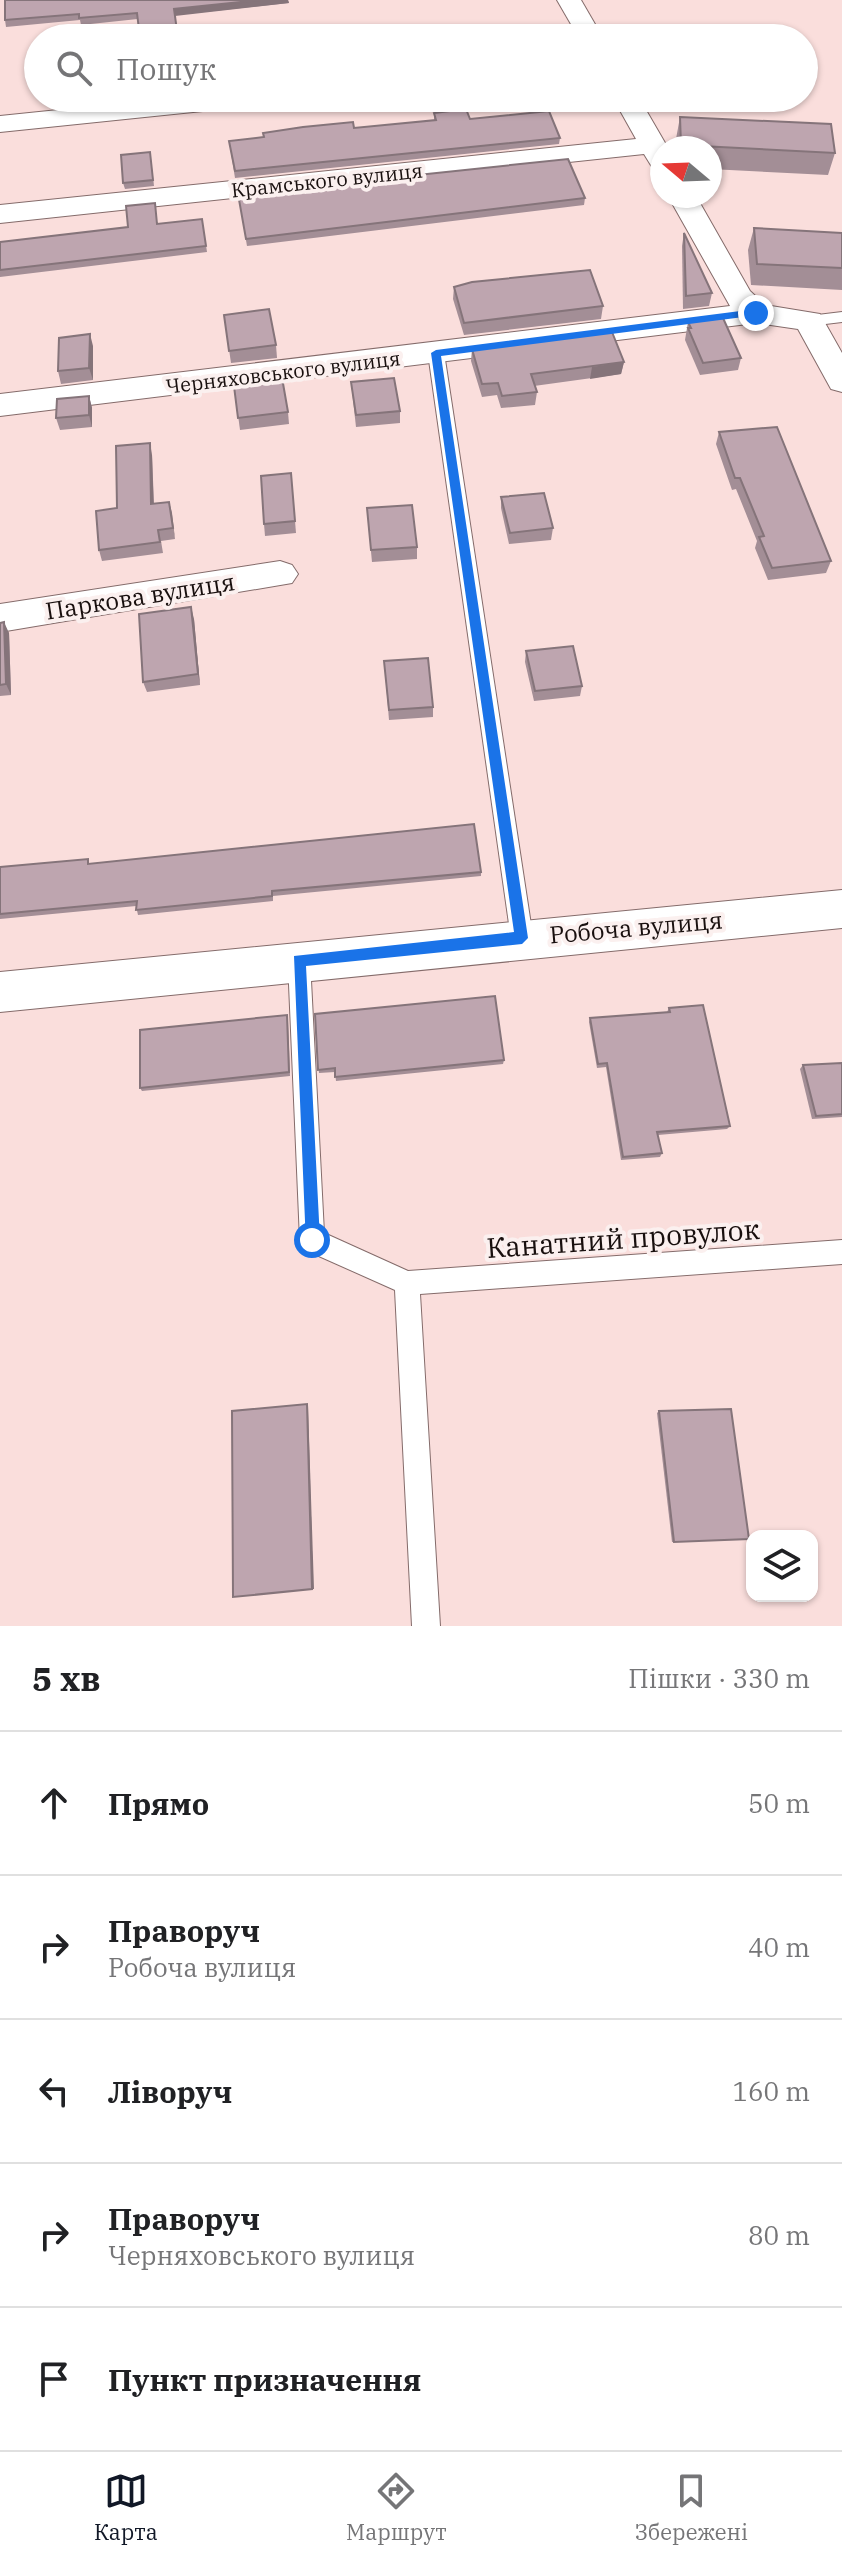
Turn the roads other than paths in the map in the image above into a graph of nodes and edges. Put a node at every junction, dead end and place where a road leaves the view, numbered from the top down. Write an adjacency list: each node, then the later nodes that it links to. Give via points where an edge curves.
1 (569, 0): 2 (street)
2 (583, 24)
3 (116, 112): 5 (street)
4 (634, 112): 6 (street)
5 (0, 124)
6 (650, 139)
7 (650, 154): 9 (street, Крамського вулиця)
8 (689, 208): 10 (street, via 738,297)
9 (0, 214)
10 (756, 313): 12 (street, Черняховського вулиця); 13 (street, Черняховського вулиця)
11 (842, 317): 12 (lane)
12 (809, 321): 14 (street)
13 (436, 353): 15 (street, Черняховського вулиця); 19 (lane)
14 (842, 381)
15 (0, 405)
16 (280, 574): 17 (street, Паркова вулиця)
17 (0, 618)
18 (842, 909): 19 (street, Робоча вулиця)
19 (522, 938): 20 (street, Робоча вулиця)
20 (299, 961): 21 (street, Робоча вулиця); 23 (lane, via 312,1240)
21 (0, 992)
22 (842, 1252): 23 (lane, Канатний провулок)
23 (407, 1283): 24 (lane)
24 (426, 1626)

